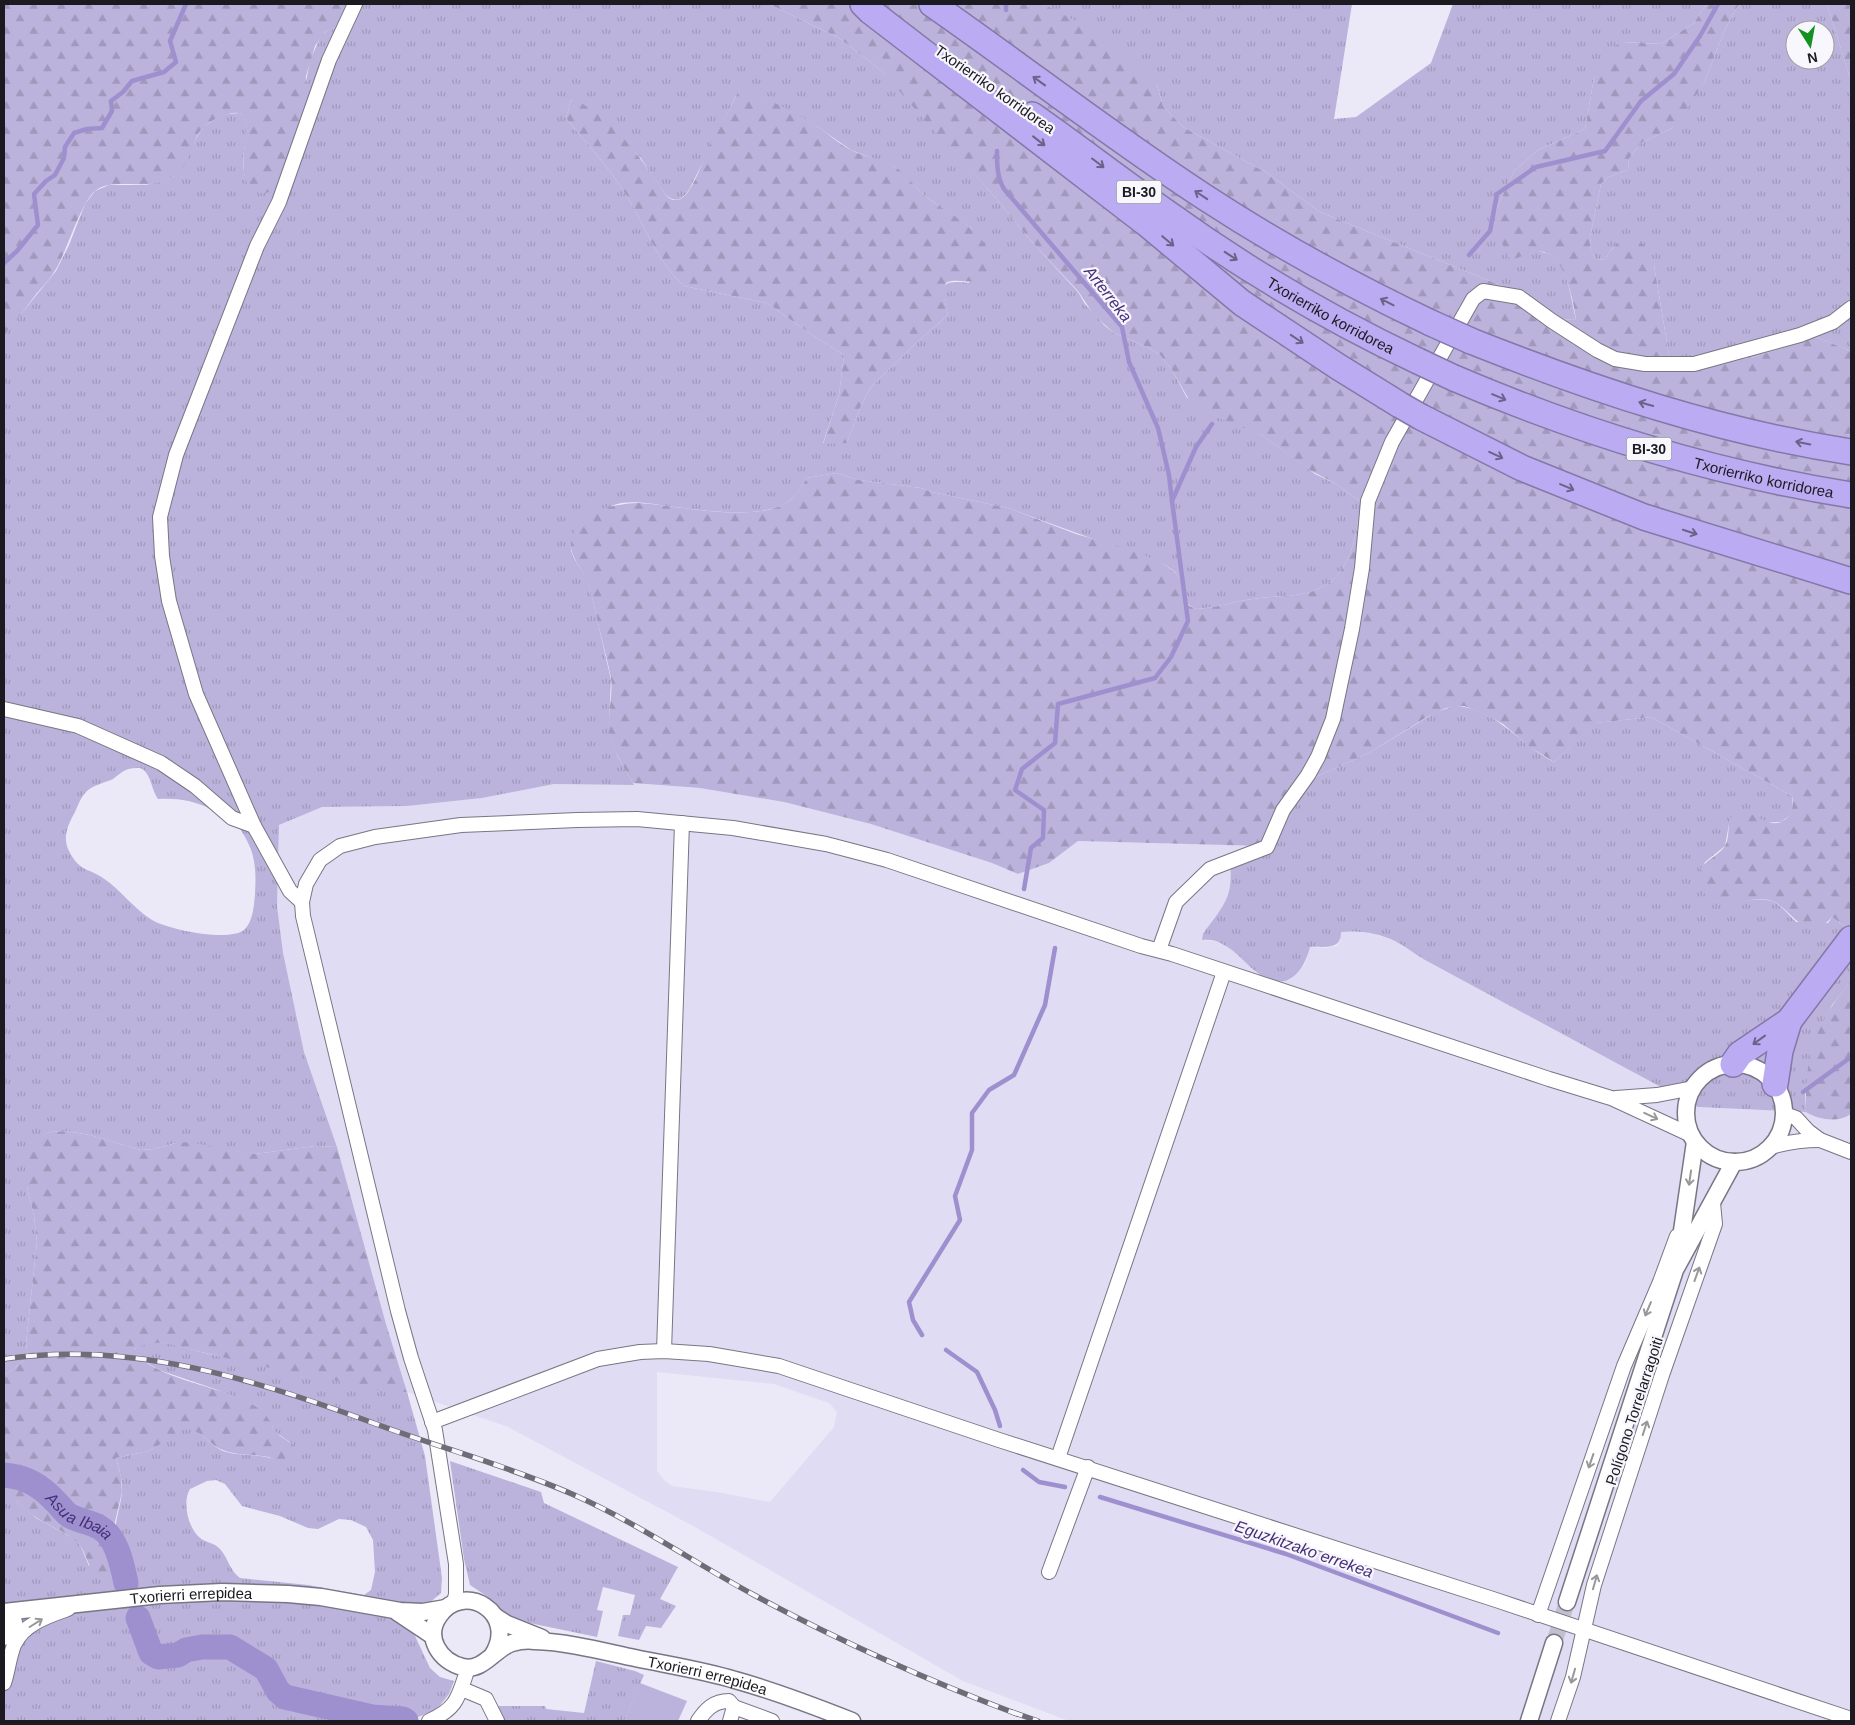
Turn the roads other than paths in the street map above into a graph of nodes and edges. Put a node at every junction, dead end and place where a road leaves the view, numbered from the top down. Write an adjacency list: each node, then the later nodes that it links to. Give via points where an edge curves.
1 (355, 4): 11 (street, via 329,60 279,202 257,246 176,455 160,517 169,601 196,694)
2 (863, 4): 8 (highway, one-way to 8, via 1147,224 1242,302 1411,411 1522,468 1644,517)
3 (872, 4): 7 (highway, Txorierriko korridorea / BI-30, one-way to 7, bridge, via 1223,251 1283,290 1418,361 1540,414 1633,445 1755,477)
4 (932, 4): 6 (highway, BI-30, one-way to 4, bridge, via 1670,411 1550,372 1431,323 1310,261 1214,203)
5 (1851, 308): 14 (street, via 1834,322 1800,335 1703,362 1645,364 1615,359 1597,350 1519,297 1483,291 1473,299 1392,442 1368,501 1352,629 1332,719 1318,757 1283,810 1267,847 1210,869 1176,902)
6 (1851, 452)
7 (1851, 495)
8 (1851, 581)
9 (4, 709): 11 (street, via 78,726 161,763 195,786 232,818)
10 (682, 823): 12 (street, via 637,819 461,825 375,837 340,846 320,860 306,884); 14 (street, via 826,844); 30 (street)
11 (254, 826): 12 (street, via 290,891)
12 (302, 902): 31 (street, via 398,1310)
13 (1851, 939): 16 (highway)
14 (1159, 950): 15 (street)
15 (1224, 972): 20 (street); 32 (street)
16 (1789, 1021): 17 (highway, one-way to 17, via 1740,1054); 18 (highway)
17 (1733, 1064): 18 (street, via 1763,1072); 19 (street, via 1712,1069)
18 (1775, 1084): 21 (street, via 1784,1102)
19 (1693, 1088): 20 (street, via 1634,1098); 22 (street, via 1686,1111)
20 (1611, 1098): 22 (street, one-way to 22)
21 (1785, 1114): 23 (street, via 1796,1118); 24 (street, via 1778,1138)
22 (1693, 1138): 26 (street, via 1706,1153); 28 (street, one-way to 28)
23 (1820, 1140): 24 (street); 25 (street)
24 (1771, 1147): 26 (street, via 1748,1161)
25 (1851, 1152)
26 (1734, 1162): 27 (street)
27 (1713, 1203): 29 (street); 44 (street, Polígono Torrelarragoiti, one-way to 27, via 1594,1585 1715,1224)
28 (1685, 1214): 29 (street); 42 (street, one-way to 42, via 1624,1366)
29 (1675, 1270): 38 (street)
30 (664, 1350): 31 (street, via 598,1359); 32 (street, via 779,1366)
31 (432, 1422): 34 (street)
32 (1058, 1458): 33 (street)
33 (1088, 1467): 35 (street); 42 (street)
34 (456, 1564): 36 (street); 40 (street, via 456,1594)
35 (1049, 1572)
36 (473, 1601): 40 (street, Txorierri errepidea); 43 (street, Txorierri errepidea, via 482,1604)
37 (92, 1602): 39 (street, Txorierri errepidea, via 251,1592 321,1597); 41 (street, Txorierri errepidea); 46 (street, one-way to 37, via 54,1614)
38 (1567, 1602)
39 (378, 1606): 40 (street, Txorierri errepidea, via 415,1612); 45 (street, Txorierri errepidea, via 398,1612)
40 (450, 1606): 45 (street, via 439,1616)
41 (8, 1611): 46 (street, via 5,1624)
42 (1538, 1615): 44 (street)
43 (496, 1618): 48 (street, Txorierri errepidea); 49 (street, via 500,1638)
44 (1585, 1630): 54 (street); 62 (street, Polígono Torrelarragoiti, one-way to 62)
45 (433, 1636): 50 (street, Txorierri errepidea, via 442,1656 451,1663)
46 (8, 1638): 51 (street, via 9,1662)
47 (1554, 1643): 61 (street)
48 (560, 1644): 49 (street, Txorierri errepidea, via 534,1640 511,1643); 60 (street, Txorierri errepidea, via 735,1680 794,1698)
49 (492, 1656): 50 (street, Txorierri errepidea)
50 (468, 1668): 52 (street)
51 (4, 1684)
52 (462, 1689): 55 (street, via 449,1710); 56 (street, via 486,1699)
53 (734, 1707): 57 (street, via 729,1701 720,1701 705,1711); 58 (street); 59 (street)
54 (1851, 1719)
55 (429, 1721)
56 (497, 1721)
57 (698, 1721)
58 (730, 1721)
59 (772, 1721)
60 (852, 1721)
61 (1529, 1721)
62 (1558, 1721)

